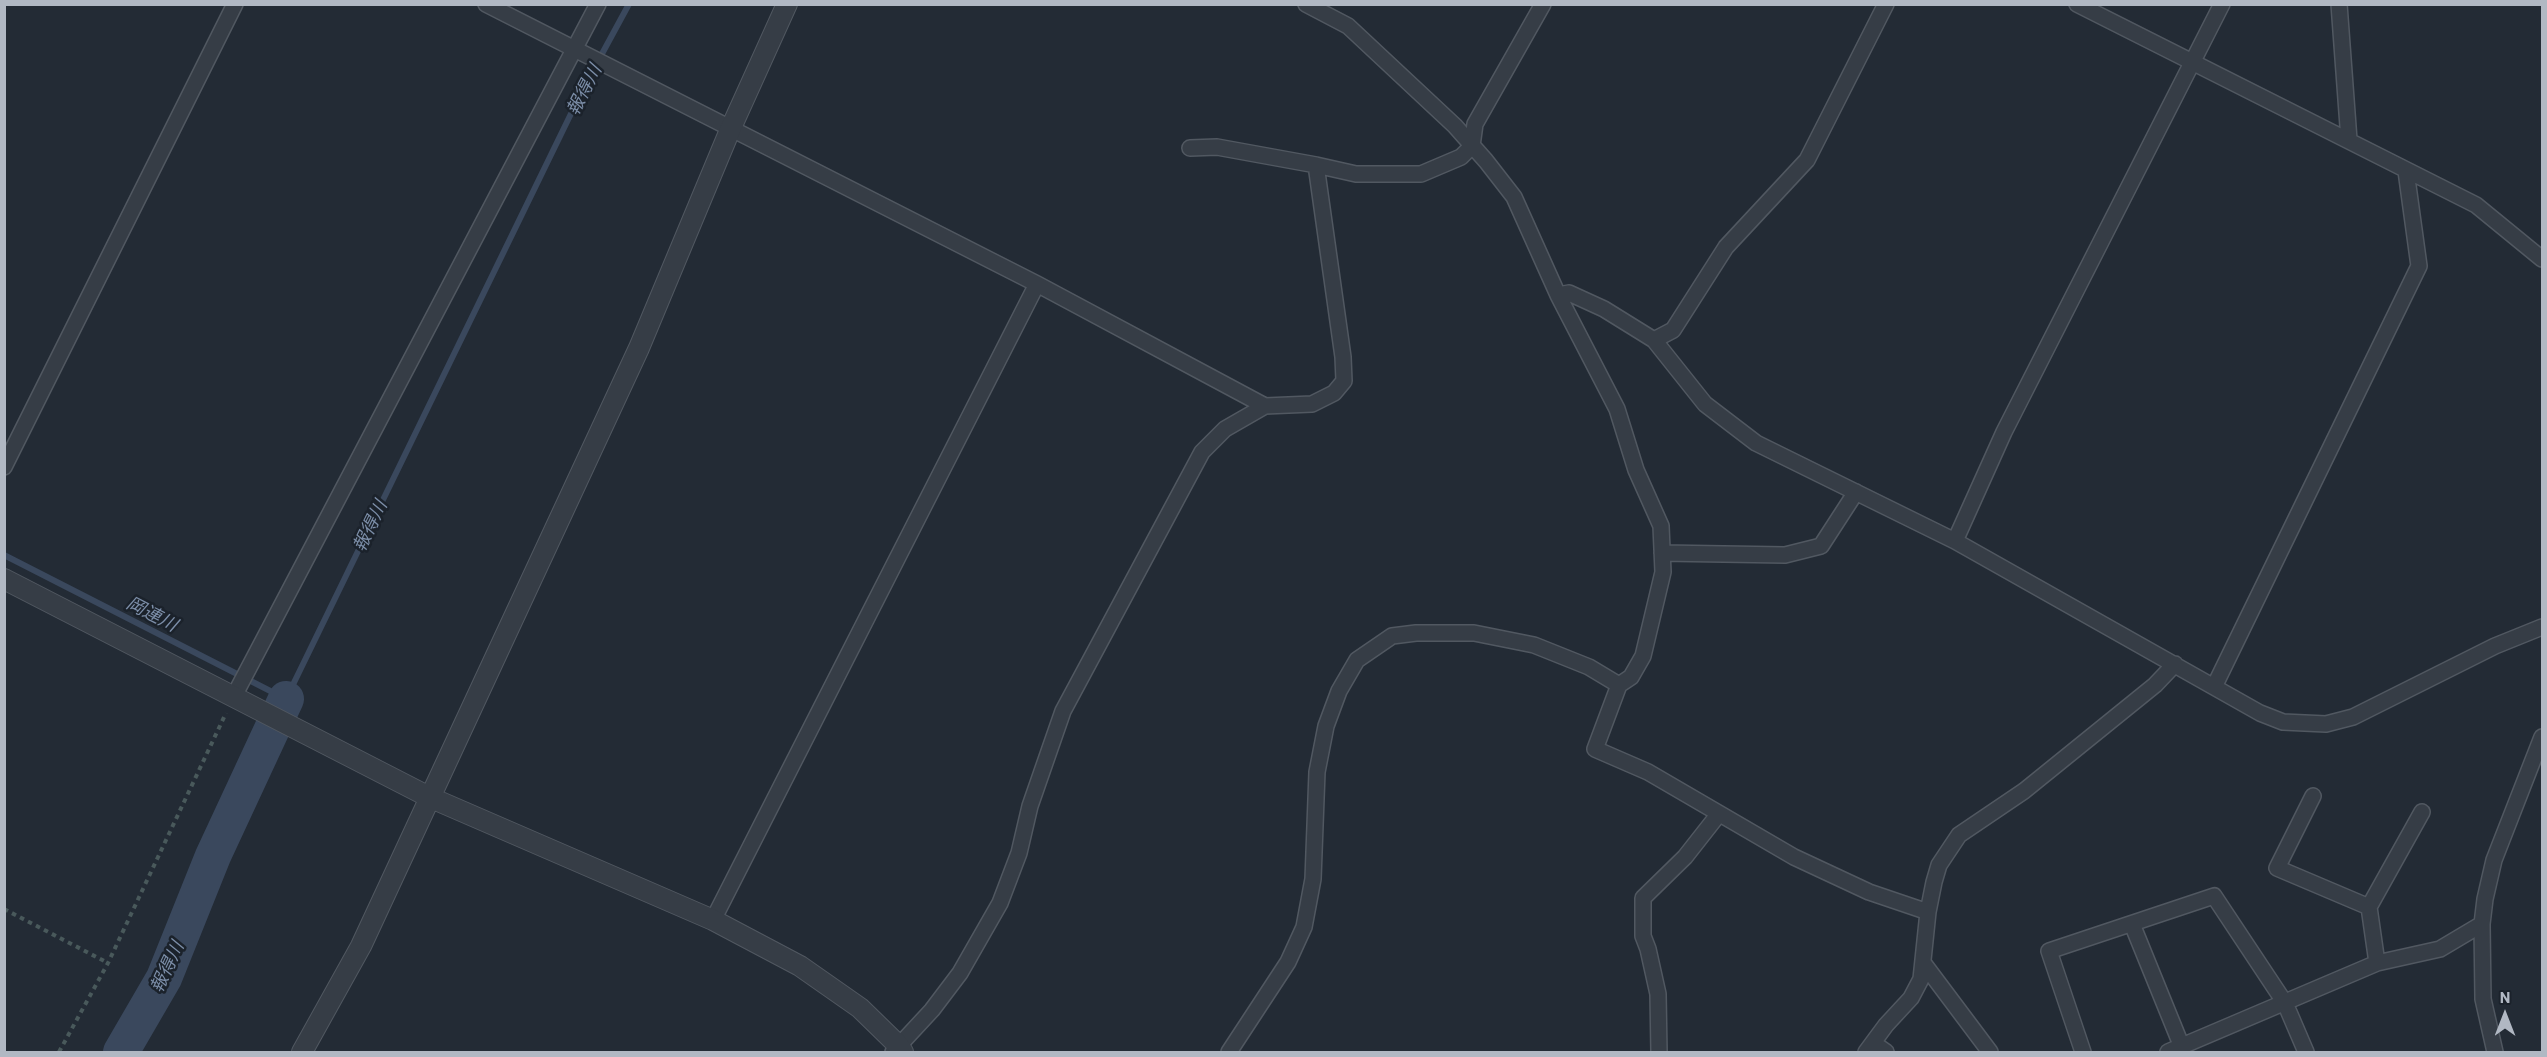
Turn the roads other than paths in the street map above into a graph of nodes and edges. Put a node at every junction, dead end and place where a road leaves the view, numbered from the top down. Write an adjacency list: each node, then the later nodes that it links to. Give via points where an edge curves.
1 (235, 4): 24 (street)
2 (486, 4): 11 (street)
3 (598, 4): 11 (street)
4 (787, 4): 13 (street)
5 (1306, 4): 15 (street, via 1348,26)
6 (1543, 4): 15 (street, via 1475,124)
7 (1886, 4): 22 (street, via 1807,160 1725,247 1673,330)
8 (2077, 4): 12 (street)
9 (2222, 4): 12 (street)
10 (2339, 4): 14 (street)
11 (580, 52): 13 (street); 33 (street)
12 (2194, 62): 14 (street); 26 (street, via 2004,432)
13 (730, 129): 20 (street); 36 (street, via 639,348)
14 (2349, 140): 18 (street)
15 (1472, 146): 17 (street, via 1461,157 1421,174 1356,174); 21 (street, via 1514,197)
16 (1190, 148): 17 (street, via 1216,147)
17 (1316, 165): 23 (street, via 1344,381 1334,393 1312,404)
18 (2406, 171): 19 (street, via 2476,205); 32 (street, via 2419,266)
19 (2542, 259)
20 (1037, 284): 23 (street); 41 (street)
21 (1557, 295): 22 (street, via 1569,293 1604,309); 27 (street, via 1617,409 1636,470 1661,526)
22 (1654, 340): 25 (street, via 1705,404 1756,443)
23 (1265, 406): 48 (street, via 1225,429 1202,452 1063,711 1000,903 960,973)
24 (4, 467)
25 (1856, 492): 26 (street); 27 (street, via 1821,546 1785,555)
26 (1955, 541): 30 (street)
27 (1662, 553): 31 (street, via 1663,572 1643,656 1632,677)
28 (4, 579): 33 (street)
29 (2542, 627): 32 (street, via 2495,646 2375,708 2326,724 2283,723)
30 (2175, 664): 32 (street); 40 (street, via 2156,685 2024,791 1959,835 1939,865)
31 (1619, 685): 38 (street, via 1595,749 1648,772); 51 (street, via 1589,667 1534,645 1474,633 1392,636 1357,660 1326,726 1317,772 1313,879 1304,927 1288,963)
32 (2214, 687)
33 (241, 699): 36 (street)
34 (2542, 736): 43 (street, via 2493,860)
35 (2313, 796): 39 (street, via 2277,868)
36 (429, 797): 41 (street); 50 (street, via 361,945)
37 (2422, 812): 39 (street)
38 (1718, 814): 40 (street, via 1794,857 1869,892); 52 (street, via 1685,857 1643,897 1643,936 1658,993)
39 (2369, 907): 44 (street)
40 (1928, 912): 45 (street)
41 (713, 920): 48 (street, via 800,966 860,1008)
42 (2133, 924): 46 (street, via 2214,896); 49 (street); 55 (street, via 2049,951)
43 (2482, 924): 44 (street, via 2440,949); 57 (street, via 2484,999)
44 (2377, 963): 46 (street)
45 (1924, 964): 47 (street, via 1922,979 1911,998); 54 (street)
46 (2285, 1003): 49 (street); 56 (street)
47 (1869, 1048): 53 (street)
48 (898, 1050)
49 (2175, 1050)
50 (302, 1053)
51 (1230, 1053)
52 (1659, 1053)
53 (1886, 1053)
54 (1990, 1053)
55 (2083, 1053)
56 (2306, 1053)
57 (2495, 1053)

